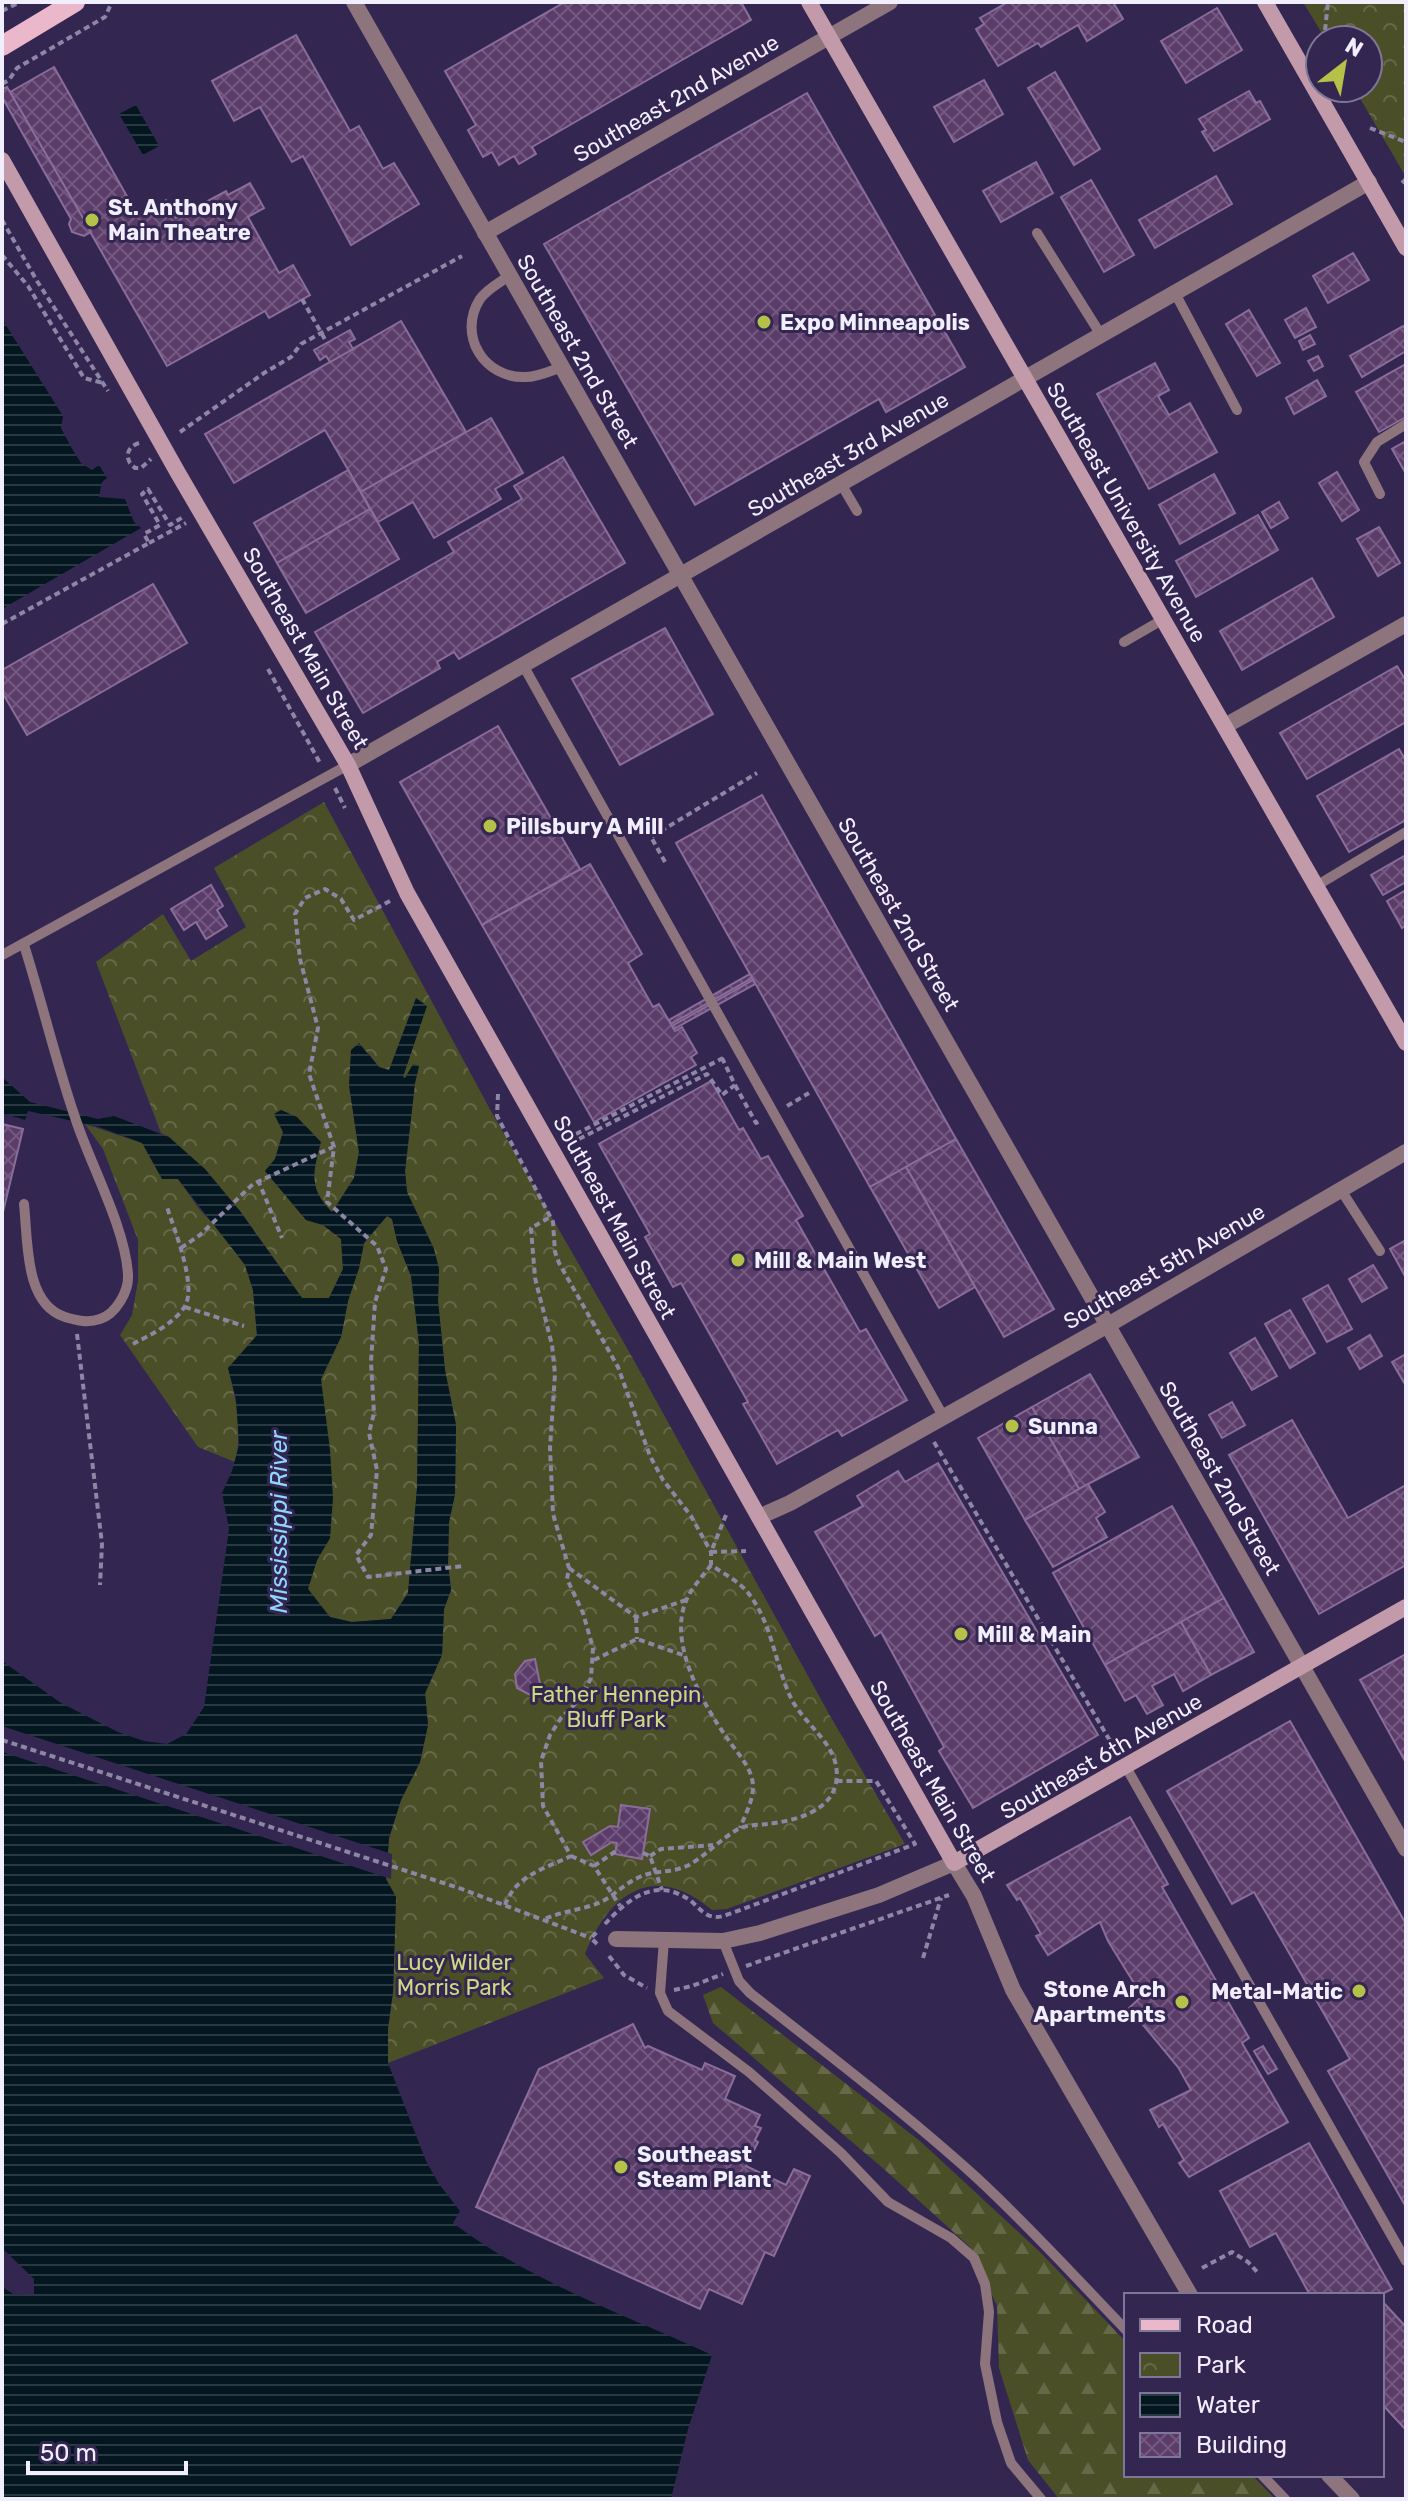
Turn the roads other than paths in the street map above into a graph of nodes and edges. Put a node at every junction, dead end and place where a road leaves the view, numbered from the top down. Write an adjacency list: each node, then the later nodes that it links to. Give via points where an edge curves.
1 (75, 2): 7 (main road)
2 (354, 2): 10 (street, Southeast 2nd Street)
3 (809, 2): 6 (street, Southeast University Avenue)
4 (890, 2): 6 (street, Southeast 2nd Avenue)
5 (1265, 2): 9 (street)
6 (829, 37): 10 (street, Southeast 2nd Avenue); 17 (street, Southeast University Avenue)
7 (2, 46)
8 (2, 160): 29 (street, Southeast Main Street)
9 (1369, 182): 12 (street); 14 (street, Southeast 3rd Avenue)
10 (485, 233): 13 (street, Southeast 2nd Street)
11 (1037, 233): 15 (lane)
12 (1406, 248)
13 (509, 276): 16 (street, Southeast 2nd Street); 16 (lane, via 480,299 472,321 474,346 491,367 512,376 535,376)
14 (1175, 293): 15 (street, Southeast 3rd Avenue); 18 (lane)
15 (1101, 335): 17 (street, Southeast 3rd Avenue)
16 (562, 367): 23 (street, Southeast 2nd Street)
17 (1025, 378): 20 (street, Southeast 3rd Avenue); 24 (street, Southeast University Avenue)
18 (1237, 410)
19 (1406, 424): 21 (lane, via 1377,442 1364,462)
20 (840, 482): 22 (lane); 23 (street, Southeast 3rd Avenue)
21 (1380, 494)
22 (857, 511)
23 (681, 575): 27 (street, Southeast 3rd Avenue); 39 (street, Southeast 2nd Street)
24 (1162, 620): 26 (lane); 28 (street, Southeast University Avenue)
25 (1406, 624): 28 (street)
26 (1124, 642)
27 (523, 665): 29 (street, Southeast 3rd Avenue); 40 (lane)
28 (1225, 726): 31 (street, Southeast University Avenue)
29 (348, 765): 32 (lane); 41 (street, Southeast Main Street, via 407,893)
30 (1406, 832): 31 (lane)
31 (1316, 886): 34 (street, Southeast University Avenue)
32 (24, 945): 33 (lane); 37 (lane, via 129,1278 116,1308 106,1317 76,1320 44,1304 37,1292)
33 (2, 955)
34 (1406, 1043)
35 (1406, 1152): 36 (street, Southeast 5th Avenue)
36 (1341, 1190): 38 (lane); 39 (street, Southeast 5th Avenue)
37 (24, 1204)
38 (1380, 1251)
39 (1108, 1325): 40 (street, Southeast 5th Avenue); 43 (street, Southeast 2nd Street)
40 (943, 1416): 41 (street, Southeast 5th Avenue)
41 (759, 1517): 46 (street, Southeast Main Street)
42 (1406, 1607): 43 (street, Southeast 6th Avenue)
43 (1302, 1666): 44 (street, Southeast 6th Avenue); 45 (street, Southeast 2nd Street)
44 (1126, 1767): 46 (street, Southeast 6th Avenue); 50 (lane)
45 (1406, 1849)
46 (954, 1863): 49 (street, Southeast 6th Avenue, via 879,1895); 51 (street, Southeast Main Street, via 974,1896 1013,1990)
47 (616, 1939): 48 (street, Southeast 6th Avenue)
48 (664, 1940): 49 (street, Southeast 6th Avenue); 55 (lane, via 660,1993 668,2011 749,2072 888,2202 951,2238 974,2258 989,2312 985,2364 997,2422 1011,2463)
49 (723, 1941): 52 (lane, via 739,1981 750,1993 924,2131 1025,2224)
50 (1406, 2261)
51 (1189, 2293)
52 (1124, 2328)
53 (1264, 2477): 56 (lane)
54 (1331, 2477): 57 (street)
55 (1041, 2499)
56 (1285, 2499)
57 (1352, 2499)

